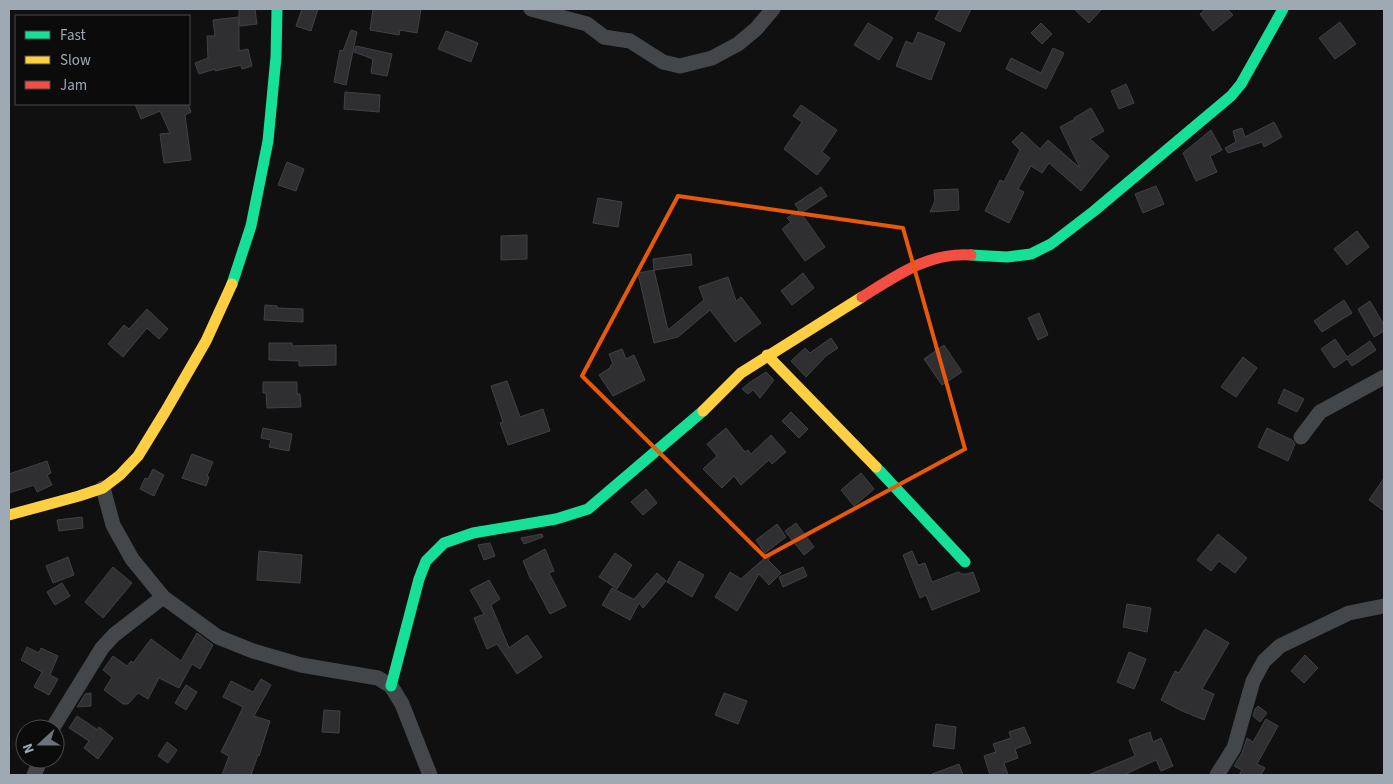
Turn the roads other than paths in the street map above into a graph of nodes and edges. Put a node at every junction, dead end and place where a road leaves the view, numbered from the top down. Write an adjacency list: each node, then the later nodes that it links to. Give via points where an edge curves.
1 (277, 9): 8 (street, via 268,141 251,226 233,282 206,341 138,456)
2 (531, 9): 3 (street, via 587,24 604,37 630,41 663,62 680,66 712,58 738,44)
3 (773, 9)
4 (1283, 9): 5 (street, via 1242,84 1231,96 1051,244 1031,254 1007,257 959,254 928,260 904,271)
5 (767, 355): 10 (street); 13 (street, via 741,373 698,417 588,509 556,519 473,533 444,543 426,561 419,579)
6 (1384, 377): 7 (street, via 1320,412)
7 (1301, 437)
8 (103, 488): 9 (street); 11 (street, via 114,525 132,559)
9 (9, 515)
10 (965, 562)
11 (163, 597): 13 (street, via 218,637 253,651 301,665 378,678); 14 (street, via 102,648)
12 (1384, 606): 16 (street, via 1349,613 1280,646 1264,661 1253,681 1234,748)
13 (391, 686): 15 (street, via 402,704)
14 (58, 719)
15 (430, 775)
16 (1217, 775)

